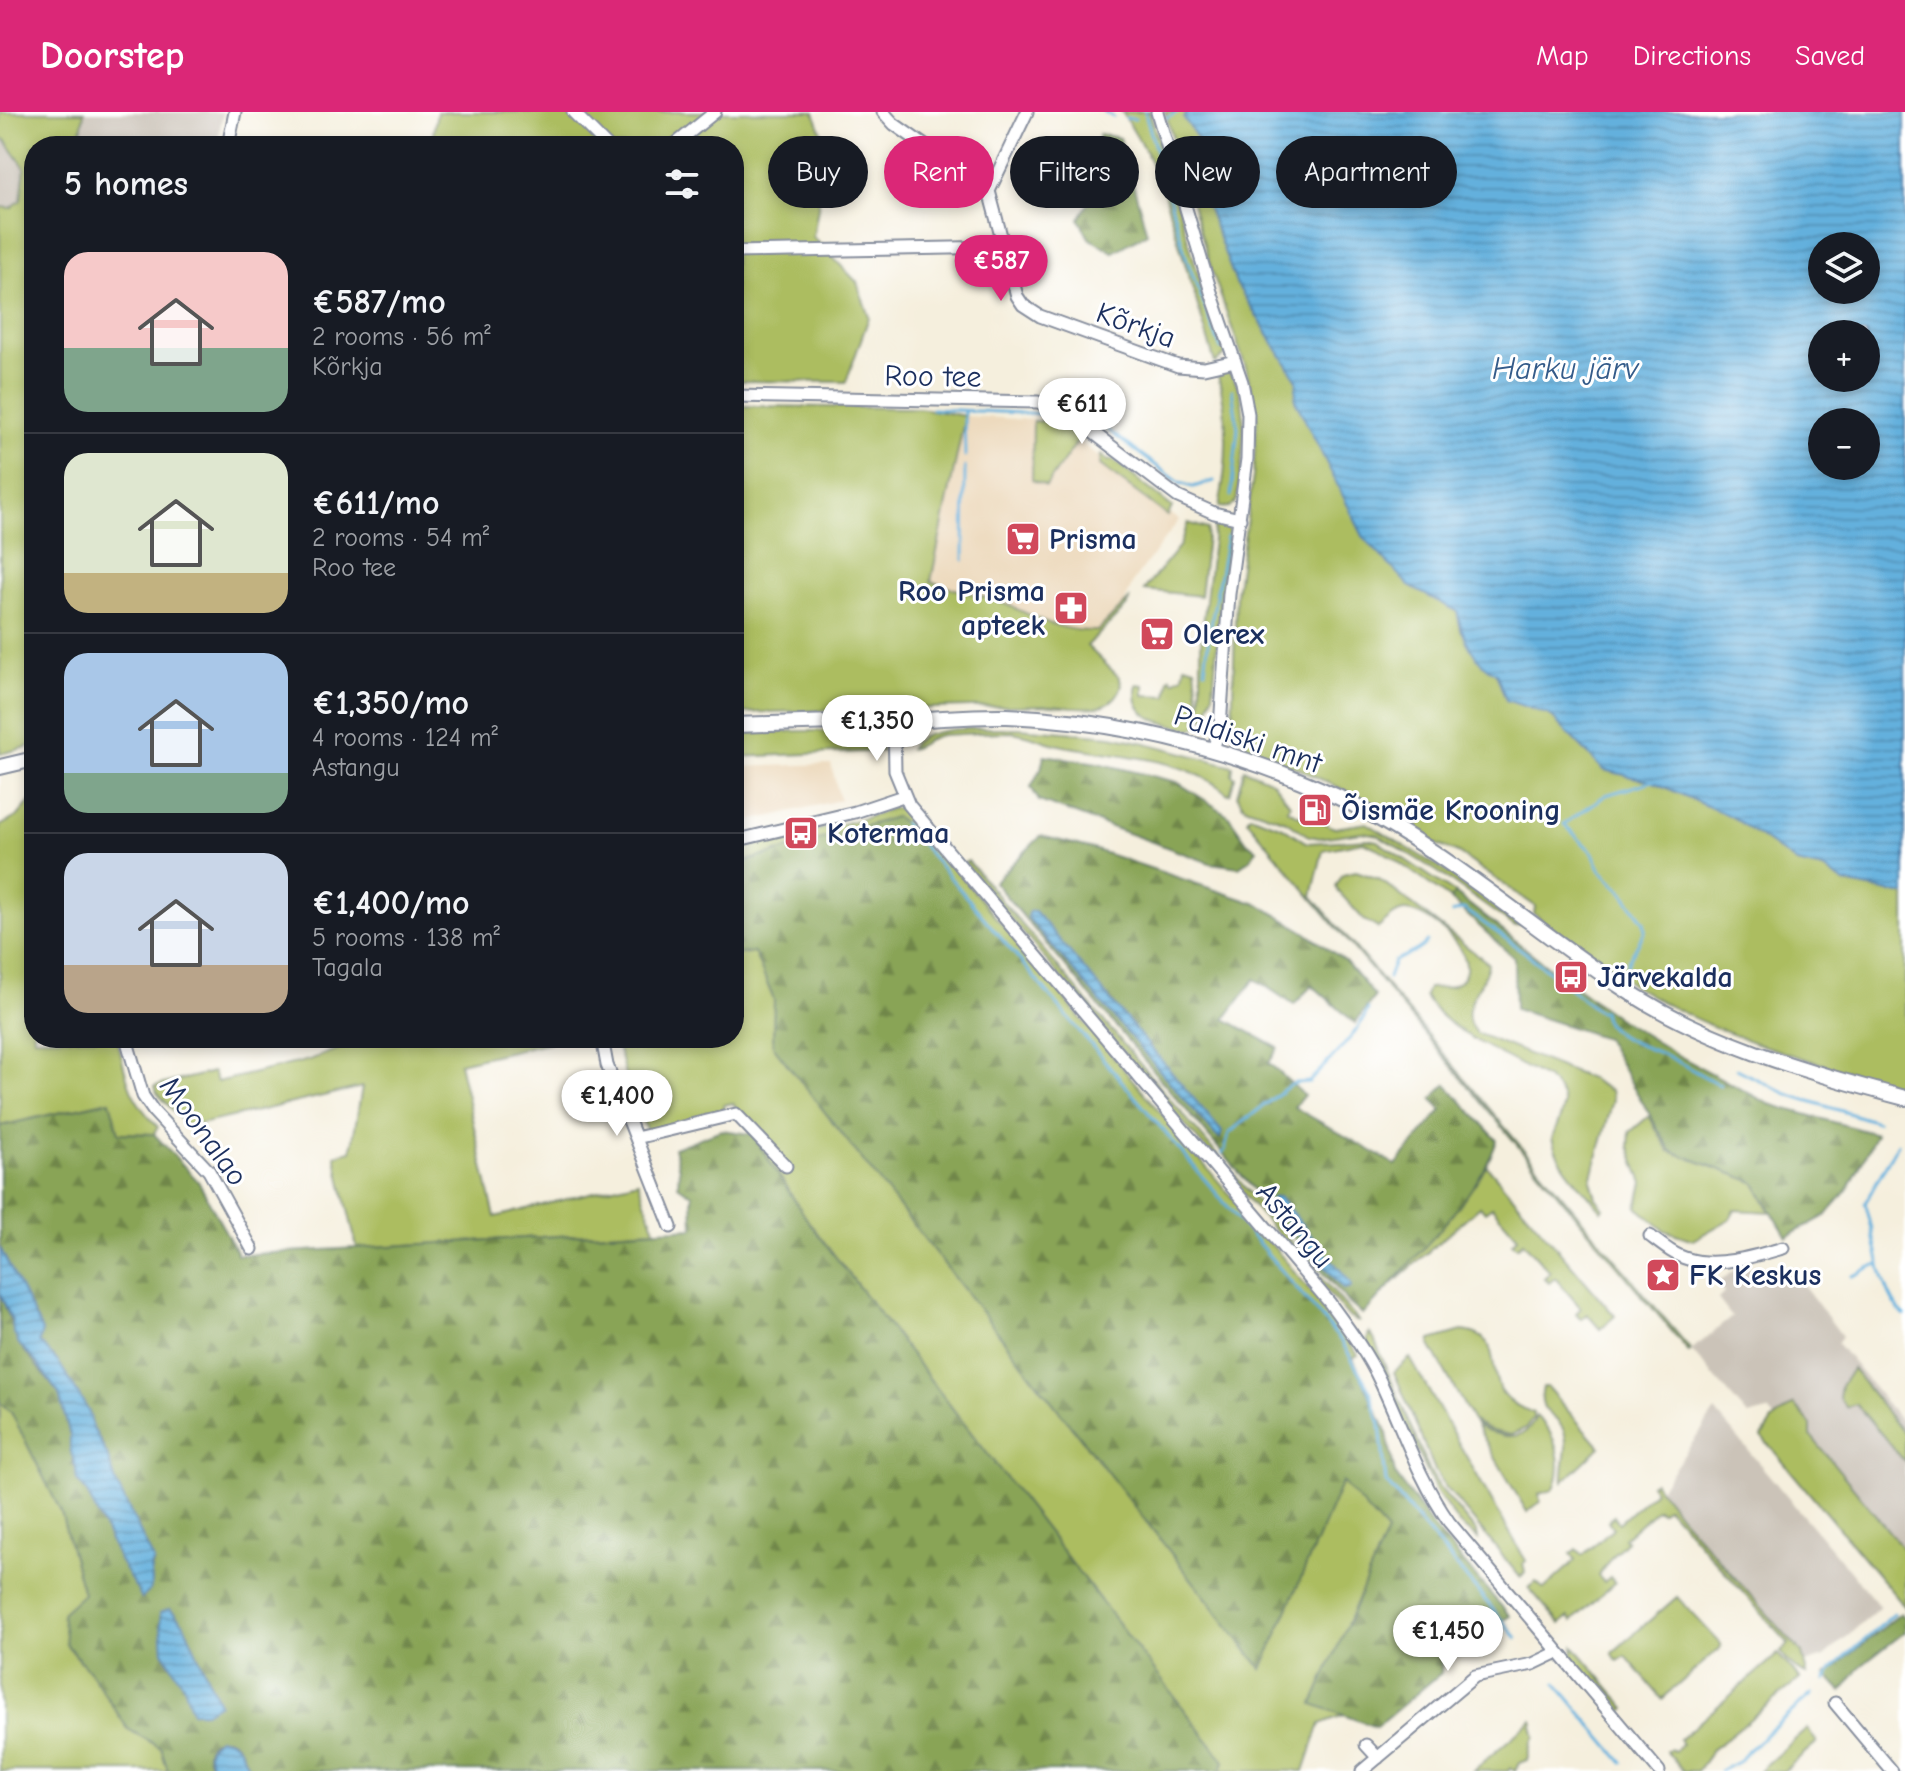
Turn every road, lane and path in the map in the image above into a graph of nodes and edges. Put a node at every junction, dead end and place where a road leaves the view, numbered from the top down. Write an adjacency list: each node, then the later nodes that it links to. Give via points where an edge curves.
1 (235, 112): 7 (street)
2 (573, 112): 8 (street)
3 (715, 112): 9 (street)
4 (883, 112): 10 (street)
5 (1027, 112): 11 (street)
6 (1157, 112): 15 (street)
7 (230, 136)
8 (597, 136)
9 (685, 136)
10 (911, 136)
11 (994, 181)
12 (993, 208): 13 (street, Kõrkja)
13 (1003, 247): 14 (street); 15 (street, Kõrkja, via 1017,296 1040,316 1178,366 1204,368)
14 (744, 252)
15 (1235, 361): 17 (street, via 1246,397 1249,435)
16 (744, 396): 17 (street, Roo tee, via 1038,402 1065,412 1178,497)
17 (1240, 519): 20 (street, via 1220,727)
18 (894, 720): 19 (main road, Paldiski mnt); 20 (main road, Paldiski mnt, via 1004,716 1065,721 1135,730); 23 (street, Astangu, via 895,771)
19 (744, 725)
20 (1213, 750): 27 (main road, Paldiski mnt, via 1299,780 1373,816 1619,986 1703,1032)
21 (24, 761): 22 (main road)
22 (0, 767)
23 (903, 796): 24 (street); 34 (street, Astangu, via 1329,1302 1380,1381 1431,1496)
24 (744, 839)
25 (129, 1048): 33 (street, Moonalao, via 143,1096 209,1171)
26 (604, 1048): 28 (street)
27 (1905, 1098)
28 (636, 1138): 29 (street, via 736,1114); 30 (street)
29 (786, 1166)
30 (671, 1227)
31 (1650, 1236): 32 (street, via 1672,1253 1710,1262)
32 (1783, 1248)
33 (252, 1249)
34 (1558, 1652): 37 (street, via 1533,1664 1475,1676); 39 (street, Astangu)
35 (1835, 1703): 40 (street)
36 (1366, 1745): 37 (street)
37 (1378, 1758): 38 (street)
38 (1362, 1771)
39 (1659, 1771)
40 (1892, 1771)

